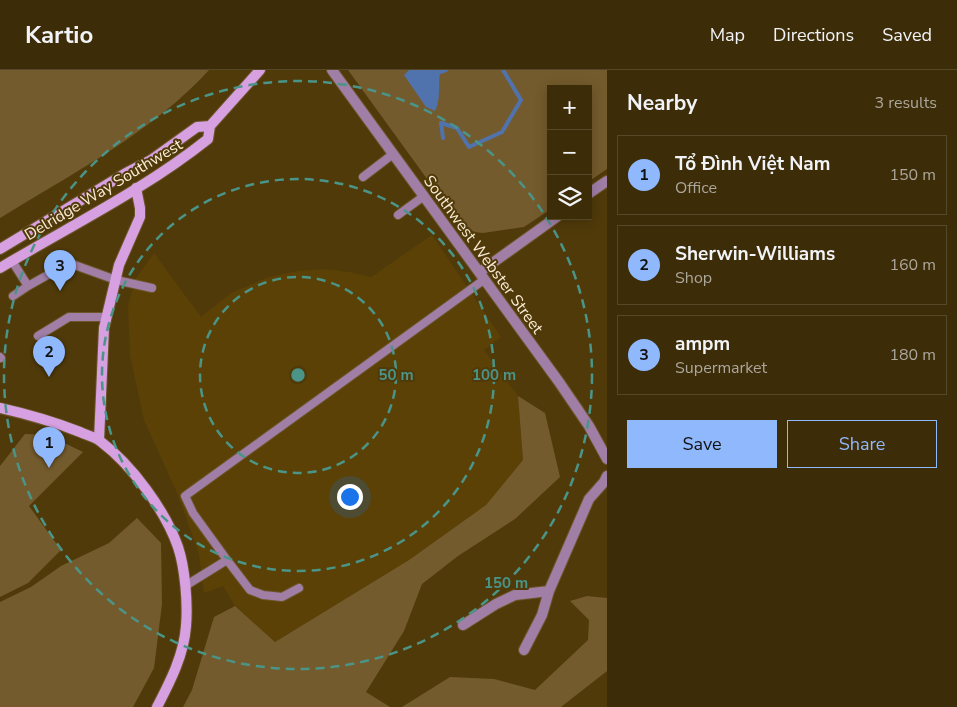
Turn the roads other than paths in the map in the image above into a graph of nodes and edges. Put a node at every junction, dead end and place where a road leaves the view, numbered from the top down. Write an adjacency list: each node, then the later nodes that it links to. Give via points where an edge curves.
1 (260, 70): 3 (street, Delridge Way Southwest)
2 (332, 70): 4 (street, Southwest Webster Street)
3 (210, 126): 5 (street, Delridge Way Southwest, via 197,127); 8 (street, Delridge Way Southwest, via 208,140)
4 (393, 154): 6 (lane); 10 (street, Southwest Webster Street)
5 (151, 160): 8 (street); 13 (street, Delridge Way Southwest)
6 (363, 177)
7 (607, 181): 9 (street)
8 (136, 188): 14 (street, Delridge Way Southwest); 17 (street, via 140,217)
9 (592, 191)
10 (424, 196): 11 (lane); 16 (street, Southwest Webster Street)
11 (398, 215)
12 (553, 220): 16 (street)
13 (0, 249)
14 (12, 261): 15 (street, Delridge Way Southwest); 18 (lane)
15 (0, 268)
16 (482, 276): 25 (street, Southwest Webster Street, via 589,426); 27 (lane, via 185,496 193,513)
17 (116, 280): 18 (lane, via 69,263); 19 (lane); 21 (street)
18 (28, 286): 20 (lane)
19 (152, 288)
20 (13, 296)
21 (107, 317): 22 (lane, via 70,316); 24 (street)
22 (38, 336)
23 (0, 408): 24 (street, via 46,420)
24 (99, 440): 28 (street, via 136,477 156,505 178,547)
25 (607, 459)
26 (607, 476): 30 (street, via 589,499)
27 (227, 560): 28 (lane); 29 (lane, via 250,590 282,597)
28 (185, 586): 33 (street, via 186,626 182,646 176,669)
29 (299, 588)
30 (549, 591): 31 (street, via 515,595); 32 (street, via 542,615)
31 (463, 625)
32 (524, 650)
33 (157, 707)

